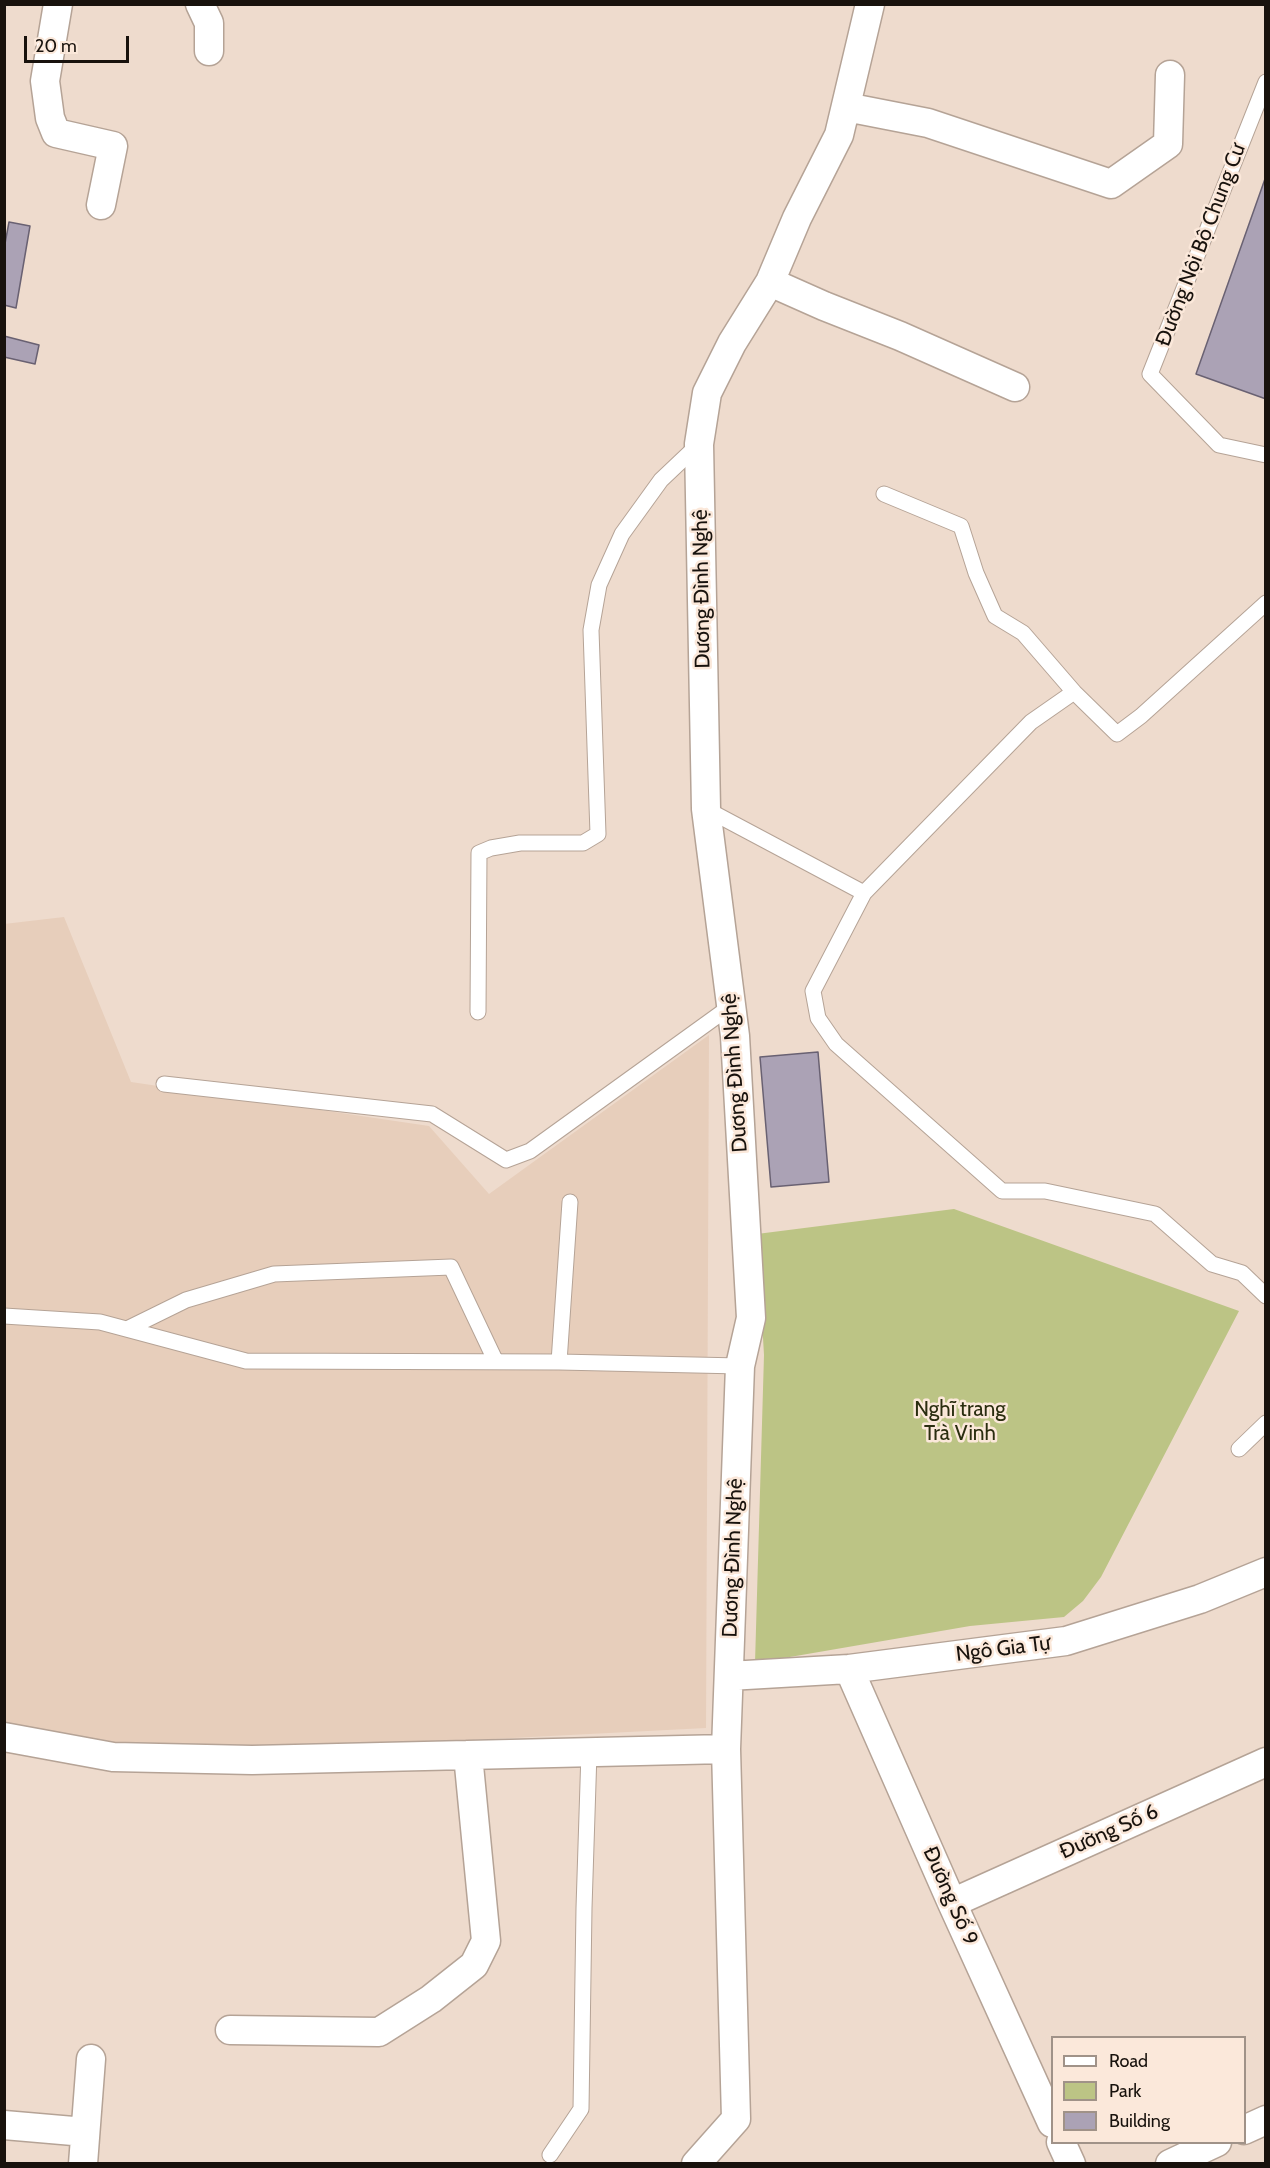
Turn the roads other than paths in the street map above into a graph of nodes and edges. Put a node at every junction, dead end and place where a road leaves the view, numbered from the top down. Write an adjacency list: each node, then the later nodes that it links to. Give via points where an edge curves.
1 (58, 4): 8 (street, via 45,81 50,118 56,133 113,146)
2 (200, 4): 4 (street, via 209,23)
3 (870, 4): 7 (street, Dương Đình Nghệ)
4 (209, 51)
5 (1170, 75): 7 (street, via 1168,144 1111,184 928,123)
6 (1266, 82): 12 (lane, Đường Nội Bộ Chung Cư, via 1150,374 1219,445)
7 (846, 107): 9 (street, Dương Đình Nghệ, via 839,135)
8 (101, 205)
9 (770, 282): 10 (street); 11 (street, Dương Đình Nghệ, via 707,393)
10 (1015, 387)
11 (699, 444): 16 (street, Dương Đình Nghệ); 19 (lane, via 661,480 622,534 599,585 591,630 598,834 583,843 520,843 479,853)
12 (1266, 455)
13 (884, 494): 15 (lane, via 961,526 994,616 1023,633)
14 (1266, 603): 15 (lane, via 1117,734)
15 (1074, 692): 17 (lane, via 1031,722)
16 (706, 809): 17 (lane); 18 (street, Dương Đình Nghệ)
17 (864, 893): 22 (lane, via 813,991 818,1018 836,1044 1002,1191 1045,1191 1155,1214 1212,1264 1242,1273)
18 (731, 1006): 20 (lane, via 530,1151 506,1160 432,1114); 27 (street, Dương Đình Nghệ, via 751,1318)
19 (478, 1012)
20 (164, 1084)
21 (570, 1202): 26 (lane)
22 (1266, 1296)
23 (4, 1316): 24 (lane, via 100,1322)
24 (127, 1329): 25 (lane, via 246,1361); 25 (lane, via 186,1300 274,1274 451,1267)
25 (496, 1362): 26 (lane)
26 (559, 1362): 27 (lane)
27 (740, 1366): 32 (street, Dương Đình Nghệ)
28 (1266, 1423): 29 (lane)
29 (1239, 1449)
30 (1266, 1572): 31 (street, Ngô Gia Tự, via 1200,1599 1066,1641)
31 (849, 1669): 32 (street, Ngô Gia Tự); 38 (street, Đường Số 9)
32 (729, 1676): 34 (street, Dương Đình Nghệ)
33 (4, 1737): 36 (street, via 113,1757 252,1760)
34 (726, 1749): 35 (street); 50 (street, Dương Đình Nghệ, via 736,2119)
35 (590, 1752): 36 (street); 48 (lane, via 581,2109)
36 (468, 1755): 39 (street, via 486,1941 474,1965 380,2032)
37 (1266, 1762): 38 (street, Đường Số 6)
38 (952, 1903): 41 (street, Đường Số 9)
39 (230, 2030)
40 (91, 2059): 45 (street)
41 (1051, 2119)
42 (1266, 2121): 44 (street)
43 (4, 2125): 45 (street)
44 (1246, 2130)
45 (85, 2132): 49 (street)
46 (1062, 2144): 51 (street)
47 (1213, 2144): 52 (street)
48 (550, 2155)
49 (83, 2163)
50 (696, 2163)
51 (1071, 2163)
52 (1170, 2163)

